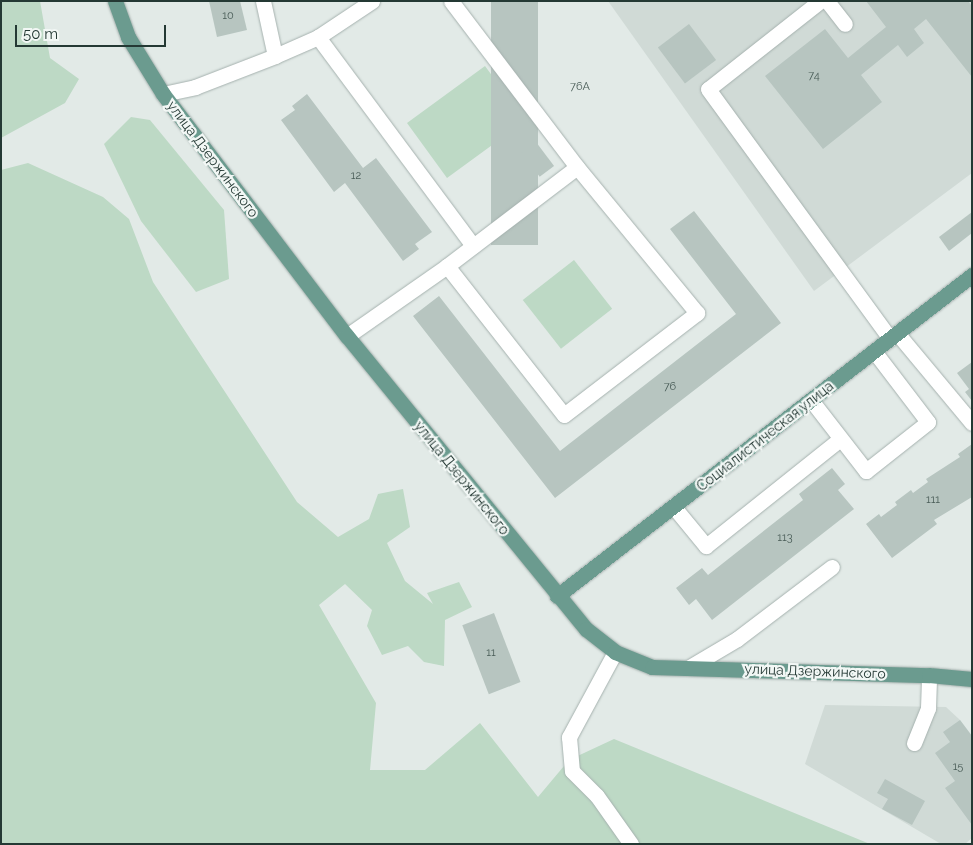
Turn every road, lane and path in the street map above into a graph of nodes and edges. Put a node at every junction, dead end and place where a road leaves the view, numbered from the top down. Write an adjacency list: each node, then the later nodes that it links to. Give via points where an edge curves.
1 (115, 1): 10 (main road, улица Дзержинского, via 128,37)
2 (263, 1): 9 (street)
3 (372, 1): 8 (street)
4 (452, 1): 11 (street)
5 (820, 1): 16 (street, via 708,89)
6 (827, 1): 7 (street)
7 (845, 24)
8 (318, 37): 9 (street); 12 (street)
9 (275, 56): 10 (street, via 195,87)
10 (164, 94): 15 (main road, улица Дзержинского)
11 (578, 167): 12 (street); 13 (street, via 697,313 564,416)
12 (473, 246): 13 (street)
13 (447, 266): 15 (street)
14 (972, 275): 16 (main road, Социалистическая улица)
15 (347, 336): 23 (main road, улица Дзержинского)
16 (893, 336): 17 (main road, Социалистическая улица); 19 (street)
17 (874, 351): 18 (main road, Социалистическая улица); 20 (street, via 928,422 866,471)
18 (811, 400): 20 (street); 21 (main road, Социалистическая улица)
19 (972, 423)
20 (840, 439): 21 (street, via 706,546)
21 (673, 506): 23 (main road, Социалистическая улица)
22 (832, 567): 25 (street, via 737,639)
23 (557, 596): 24 (main road, улица Дзержинского, via 586,629)
24 (615, 652): 25 (main road, улица Дзержинского, via 652,667); 29 (street, via 569,737 572,770 597,796)
25 (688, 668): 26 (main road, улица Дзержинского)
26 (929, 675): 27 (main road, улица Дзержинского); 28 (street, via 928,708)
27 (972, 679)
28 (914, 743)
29 (631, 844)

